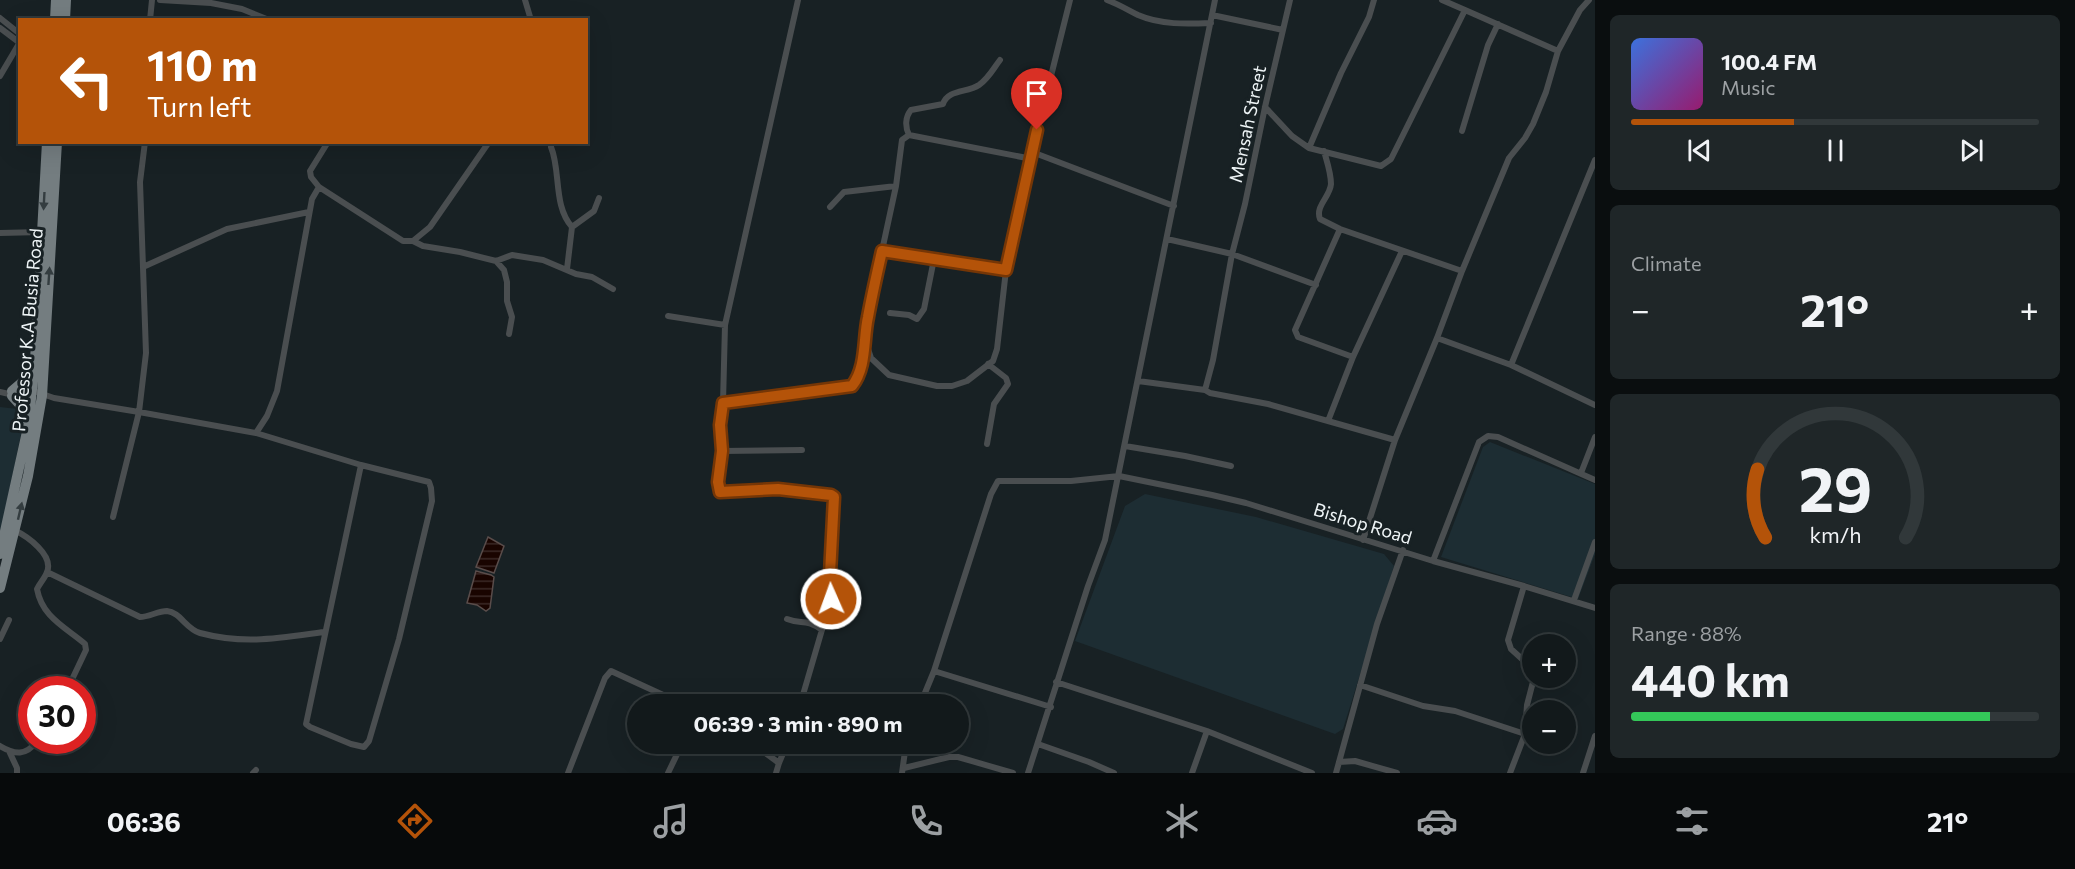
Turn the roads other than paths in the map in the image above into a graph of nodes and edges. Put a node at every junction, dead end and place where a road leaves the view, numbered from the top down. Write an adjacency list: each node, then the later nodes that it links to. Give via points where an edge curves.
1 (56, 0): 16 (main road)
2 (66, 0): 17 (main road)
3 (152, 0): 18 (street)
4 (160, 0): 19 (street, via 211,3)
5 (525, 0): 20 (street)
6 (798, 0): 69 (street)
7 (1070, 0): 42 (street)
8 (1107, 0): 21 (street, via 1160,21 1180,24)
9 (1215, 0): 21 (street)
10 (1290, 0): 24 (street, Mensah Street)
11 (1374, 0): 40 (street)
12 (1442, 0): 14 (street)
13 (1589, 0): 28 (street)
14 (1465, 10): 22 (street); 41 (street, via 1391,159 1381,166)
15 (0, 18): 25 (street)
16 (55, 18)
17 (65, 18)
18 (150, 18)
19 (264, 18)
20 (530, 18)
21 (1211, 19): 24 (street); 47 (street)
22 (1498, 24): 28 (street); 32 (street)
23 (0, 28): 26 (street)
24 (1283, 30): 31 (street, Mensah Street)
25 (18, 32)
26 (18, 42)
27 (18, 45): 30 (street)
28 (1558, 51): 64 (street, via 1533,124 1509,158)
29 (1000, 60): 33 (street, via 990,77 978,86 955,92 943,104 911,110 906,122)
30 (0, 76)
31 (1265, 107): 40 (street); 58 (street, Mensah Street)
32 (1462, 131)
33 (909, 135): 42 (street); 44 (street, via 902,140)
34 (47, 144): 52 (main road, Professor K.A Busia Road, one-way to 52)
35 (57, 144): 81 (main road, Professor K.A Busia Road, one-way to 35)
36 (145, 144): 61 (street, via 140,182)
37 (327, 144): 45 (street, via 310,171)
38 (488, 144): 55 (street, via 430,227)
39 (551, 147): 50 (street, via 562,207)
40 (1309, 148): 41 (street)
41 (1324, 151): 51 (street, via 1331,182 1318,217)
42 (1032, 155): 47 (street); 63 (street)
43 (1595, 160): 76 (street)
44 (896, 186): 48 (street, via 844,192); 56 (street)
45 (319, 187): 49 (street); 55 (street, via 403,241)
46 (599, 198): 50 (street, via 594,212)
47 (1174, 206): 54 (street)
48 (830, 207)
49 (309, 212): 61 (street, via 227,229); 87 (street, via 277,391)
50 (572, 227): 62 (street)
51 (1340, 229): 57 (street); 65 (street)
52 (42, 232): 53 (street); 74 (main road, Professor K.A Busia Road)
53 (0, 233)
54 (1167, 239): 58 (street); 77 (street)
55 (413, 241): 60 (street)
56 (882, 251): 59 (street); 72 (street)
57 (1402, 251): 64 (street); 73 (street)
58 (1232, 254): 65 (street); 78 (street, Mensah Street)
59 (934, 259): 63 (street); 67 (street, via 924,309 917,319)
60 (496, 261): 62 (street, via 521,256); 70 (street, via 507,282 512,317)
61 (143, 267): 84 (street, via 146,352)
62 (567, 270): 66 (street)
63 (1006, 270): 75 (street, via 997,349)
64 (1462, 271): 71 (street)
65 (1316, 285): 73 (street, via 1296,334)
66 (614, 289)
67 (891, 313)
68 (668, 316): 69 (street)
69 (725, 325): 82 (street)
70 (509, 333)
71 (1437, 338): 76 (street); 89 (street)
72 (866, 343): 75 (street, via 871,358 889,375 937,386 967,381); 82 (street, via 852,386)
73 (1353, 357): 85 (street)
74 (35, 361): 80 (main road, via 26,379); 81 (main road, Professor K.A Busia Road)
75 (988, 364): 90 (street, via 1008,384 994,404)
76 (1511, 365): 83 (street)
77 (1138, 381): 78 (street); 91 (street)
78 (1205, 390): 85 (street)
79 (0, 392): 80 (street)
80 (11, 393): 81 (street); 86 (main road, via 21,407)
81 (36, 396): 84 (street); 86 (main road, Professor K.A Busia Road); 100 (main road, Professor K.A Busia Road, one-way to 81, via 28,476)
82 (723, 403): 93 (street)
83 (1595, 405)
84 (139, 412): 87 (street); 99 (street)
85 (1328, 421): 89 (street)
86 (27, 427): 100 (main road, Professor K.A Busia Road)
87 (256, 433): 94 (street)
88 (1595, 437): 96 (street)
89 (1395, 440): 101 (street)
90 (987, 444)
91 (1125, 446): 95 (street); 97 (street)
92 (802, 450): 93 (street)
93 (722, 451): 113 (street, via 720,492 778,489 834,497 831,599)
94 (361, 465): 114 (street); 114 (street, via 429,482 432,501 399,639 364,747 306,724)
95 (1231, 466)
96 (1581, 472): 98 (street); 105 (street, via 1488,436 1479,442)
97 (1119, 477): 101 (street, Bishop Road, via 1246,502); 117 (street, Bishop Road, via 1071,482 998,482); 119 (street, via 1105,540)
98 (1595, 480)
99 (114, 517)
100 (11, 529): 103 (main road, Professor K.A Busia Road); 106 (street, via 39,549 48,565)
101 (1363, 540): 104 (street, Bishop Road)
102 (1595, 542): 109 (street)
103 (5, 547): 108 (main road, Professor K.A Busia Road)
104 (1402, 550): 105 (street, Bishop Road); 120 (street)
105 (1433, 561): 107 (street, Bishop Road)
106 (47, 572): 114 (street, via 140,617 165,611 174,613 199,633 263,641); 118 (street, via 37,589 42,606 62,628 85,644)
107 (1524, 586): 109 (street, Bishop Road); 116 (street, via 1508,640 1510,649)
108 (0, 588)
109 (1574, 600): 110 (street, Bishop Road)
110 (1595, 608)
111 (787, 619): 113 (street, via 810,622)
112 (9, 620): 115 (street)
113 (822, 630): 122 (street)
114 (324, 632)
115 (0, 639)
116 (1522, 659)
117 (934, 671): 123 (street); 124 (street)
118 (74, 676)
119 (1056, 682): 124 (street); 125 (street)
120 (1360, 685): 126 (street); 137 (street)
121 (661, 694): 141 (street, via 611,671 604,678)
122 (803, 694)
123 (925, 694)
124 (1051, 707): 129 (street)
125 (1207, 731): 147 (street); 148 (street)
126 (1522, 733)
127 (1595, 736): 152 (street)
128 (1522, 742): 151 (street)
129 (1038, 744): 145 (street); 146 (street)
130 (0, 746): 131 (street)
131 (9, 751): 132 (street); 140 (street)
132 (18, 754)
133 (677, 754): 142 (street)
134 (767, 754): 138 (street)
135 (783, 754): 138 (street)
136 (905, 754): 139 (street)
137 (1340, 762): 149 (street); 150 (street, via 1355,761)
138 (779, 763): 143 (street)
139 (903, 770): 144 (street, via 958,757)
140 (17, 773)
141 (568, 773)
142 (668, 773)
143 (776, 773)
144 (1013, 773)
145 (1028, 773)
146 (1114, 773)
147 (1192, 773)
148 (1312, 773)
149 (1336, 773)
150 (1397, 773)
151 (1510, 773)
152 (1583, 773)

